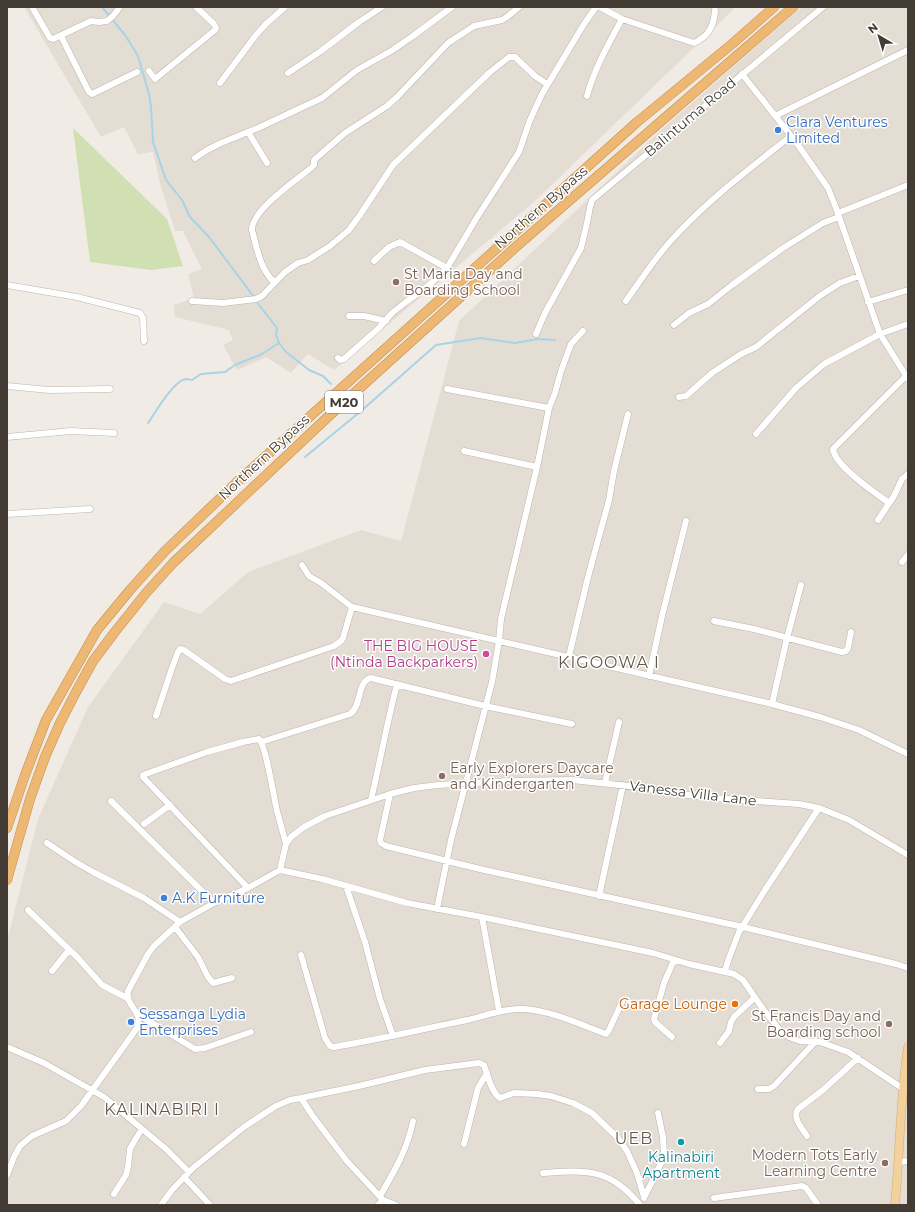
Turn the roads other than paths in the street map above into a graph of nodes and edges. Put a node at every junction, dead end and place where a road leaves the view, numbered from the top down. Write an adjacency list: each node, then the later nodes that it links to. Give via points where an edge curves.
1 (32, 7): 15 (street, via 50,38 54,40)
2 (120, 7): 15 (street, via 107,20 91,21)
3 (196, 7): 17 (street, via 214,24 215,30 155,79)
4 (285, 7): 21 (street, via 256,35)
5 (382, 7): 19 (street)
6 (452, 7): 25 (street, via 391,51 357,70 322,98)
7 (519, 7): 34 (street, via 502,20 474,26 448,44 387,106 345,133 314,160 312,168 261,210 252,230 262,265)
8 (596, 7): 22 (street)
9 (600, 7): 14 (street)
10 (774, 7): 95 (highway, Northern Bypass / M20, via 636,123 236,483 165,551 97,630 46,720)
11 (793, 7): 101 (highway, Northern Bypass / M20, via 518,245 343,403 173,563 114,633 76,692 45,757)
12 (823, 7): 20 (street)
13 (715, 10): 14 (street, via 710,30 694,43)
14 (622, 18): 23 (street)
15 (61, 36): 18 (street, via 92,94)
16 (908, 50): 24 (street)
17 (149, 71)
18 (136, 72)
19 (288, 73)
20 (742, 74): 24 (street, Balintuma Road); 45 (street, Balintuma Road, via 592,200 581,248)
21 (220, 83)
22 (547, 84): 32 (street, via 530,120 519,152); 34 (street, via 515,57 509,57 393,165 349,230 330,246 308,260 298,263)
23 (587, 96)
24 (775, 116): 26 (street, Balintuma Road)
25 (248, 132): 27 (street, via 206,150); 28 (street)
26 (791, 136): 30 (street, Balintuma Road, via 828,188); 38 (street, via 679,231)
27 (195, 158)
28 (267, 163)
29 (908, 185): 30 (street)
30 (838, 215): 33 (street, Balintuma Road); 43 (street, via 783,248 708,304 689,313)
31 (374, 261): 32 (street, via 389,247 400,242)
32 (447, 268): 41 (street, via 392,313)
33 (859, 276): 39 (street, Balintuma Road); 53 (street, via 840,283 821,295 756,347 712,373 686,396)
34 (274, 282): 37 (street, via 256,299 219,303)
35 (7, 285): 47 (street, via 77,297 140,313 143,318)
36 (908, 290): 39 (street)
37 (192, 301)
38 (626, 301)
39 (868, 302): 46 (street, Balintuma Road)
40 (349, 316): 41 (street, via 364,316)
41 (386, 321): 48 (street, via 344,359)
42 (908, 324): 46 (street)
43 (674, 325)
44 (582, 331): 54 (street, via 571,344)
45 (536, 334)
46 (880, 334): 49 (street, Balintuma Road); 57 (street, via 824,364 796,388)
47 (144, 341)
48 (338, 358)
49 (907, 377): 62 (street, via 833,449 844,468)
50 (7, 386): 51 (street, via 49,390)
51 (110, 389)
52 (447, 389): 54 (street)
53 (679, 397)
54 (549, 408): 60 (street)
55 (628, 414): 76 (street)
56 (114, 432): 58 (street, via 71,431)
57 (756, 434)
58 (7, 437)
59 (464, 451): 60 (street)
60 (537, 467): 75 (street, via 506,596)
61 (908, 474): 62 (street, via 902,479)
62 (889, 503): 65 (street)
63 (90, 509): 64 (street)
64 (7, 514)
65 (878, 520)
66 (686, 521): 77 (street)
67 (908, 555): 68 (street)
68 (902, 562)
69 (302, 565): 71 (street, via 309,576)
70 (801, 585): 74 (street)
71 (352, 607): 75 (street); 81 (street, via 343,638 339,643 231,681 180,649)
72 (714, 621): 74 (street)
73 (851, 632): 74 (street, via 848,648 842,652)
74 (787, 638): 79 (street)
75 (499, 642): 76 (street); 80 (street)
76 (569, 656): 77 (street)
77 (649, 676): 79 (street)
78 (397, 684): 80 (street); 84 (street, via 368,678 364,681 353,713); 90 (street)
79 (772, 704): 85 (street, via 859,730)
80 (485, 706): 83 (street); 86 (street)
81 (156, 716)
82 (619, 722): 87 (street)
83 (572, 724)
84 (262, 742): 92 (street, via 256,739 243,742 144,774 143,777); 97 (street)
85 (908, 754)
86 (466, 783): 87 (street, Vanessa Villa Lane, via 572,780); 89 (street, Vanessa Villa Lane, via 438,784); 99 (street)
87 (605, 783): 88 (street, Vanessa Villa Lane)
88 (623, 785): 93 (street, Vanessa Villa Lane, via 712,798 799,804); 104 (street)
89 (390, 794): 90 (street, Vanessa Villa Lane); 99 (street, via 380,840 382,843)
90 (371, 800): 97 (street, Vanessa Villa Lane, via 314,821 296,832)
91 (111, 801): 105 (street)
92 (170, 805): 94 (street); 103 (street)
93 (819, 808): 98 (street, Vanessa Villa Lane, via 849,820); 111 (street)
94 (144, 824)
95 (7, 828)
96 (47, 843): 109 (street, via 93,872 144,898)
97 (286, 844): 100 (street)
98 (908, 855)
99 (446, 860): 104 (street); 106 (street)
100 (280, 870): 102 (street); 103 (street)
101 (7, 880)
102 (346, 886): 106 (street, via 406,903); 125 (street)
103 (248, 888): 105 (street)
104 (599, 896): 111 (street)
105 (214, 903): 109 (street)
106 (436, 908): 108 (street)
107 (28, 910): 112 (street)
108 (482, 917): 114 (street, via 653,953); 122 (street)
109 (180, 922): 110 (street)
110 (175, 927): 118 (street, via 198,957 213,983); 119 (street, via 148,954 130,986)
111 (743, 927): 115 (street); 117 (street)
112 (69, 950): 116 (street); 119 (street, via 102,984)
113 (301, 955): 125 (street, via 325,1038 330,1046)
114 (674, 960): 117 (street); 126 (street, via 664,982 654,1019)
115 (908, 968)
116 (52, 971)
117 (725, 971): 120 (street, via 743,980)
118 (232, 978)
119 (127, 998): 123 (street)
120 (754, 998): 127 (street, via 784,1034 794,1039); 128 (street, via 734,1017 729,1031)
121 (622, 1002): 122 (street, via 606,1034 568,1019 526,1009)
122 (499, 1012): 125 (street)
123 (137, 1014): 124 (street, via 195,1049); 135 (street, via 137,1028)
124 (251, 1032)
125 (393, 1036)
126 (672, 1037)
127 (816, 1041): 131 (street); 134 (street, via 774,1086 769,1089)
128 (720, 1043)
129 (7, 1047): 135 (street, via 44,1063)
130 (908, 1047): 133 (main road)
131 (858, 1058): 133 (street); 140 (street, via 796,1112 796,1119)
132 (487, 1073): 136 (street, via 482,1063 456,1065); 141 (street, via 478,1088); 149 (street, via 494,1093 500,1098 514,1093 551,1096 573,1103 598,1117 627,1151)
133 (902, 1088): 143 (main road)
134 (758, 1089)
135 (93, 1090): 139 (street); 146 (street, via 66,1121 32,1136 20,1146)
136 (300, 1098): 144 (street, via 276,1106 261,1115); 150 (street, via 346,1160)
137 (658, 1113): 149 (street, via 664,1157)
138 (413, 1120): 150 (street, via 405,1149)
139 (142, 1129): 144 (street, via 166,1148); 148 (street, via 130,1149 126,1175)
140 (807, 1136)
141 (464, 1144)
142 (908, 1161): 143 (street)
143 (899, 1162): 158 (main road)
144 (189, 1172): 147 (street)
145 (542, 1173): 156 (street, via 586,1172 601,1175 617,1182)
146 (7, 1174)
147 (184, 1177): 152 (street); 153 (street)
148 (114, 1194)
149 (644, 1197): 156 (street)
150 (381, 1198): 154 (street); 155 (street)
151 (714, 1198): 157 (street, via 802,1186)
152 (161, 1205)
153 (210, 1205)
154 (378, 1205)
155 (396, 1205)
156 (641, 1205)
157 (818, 1205)
158 (895, 1205)

